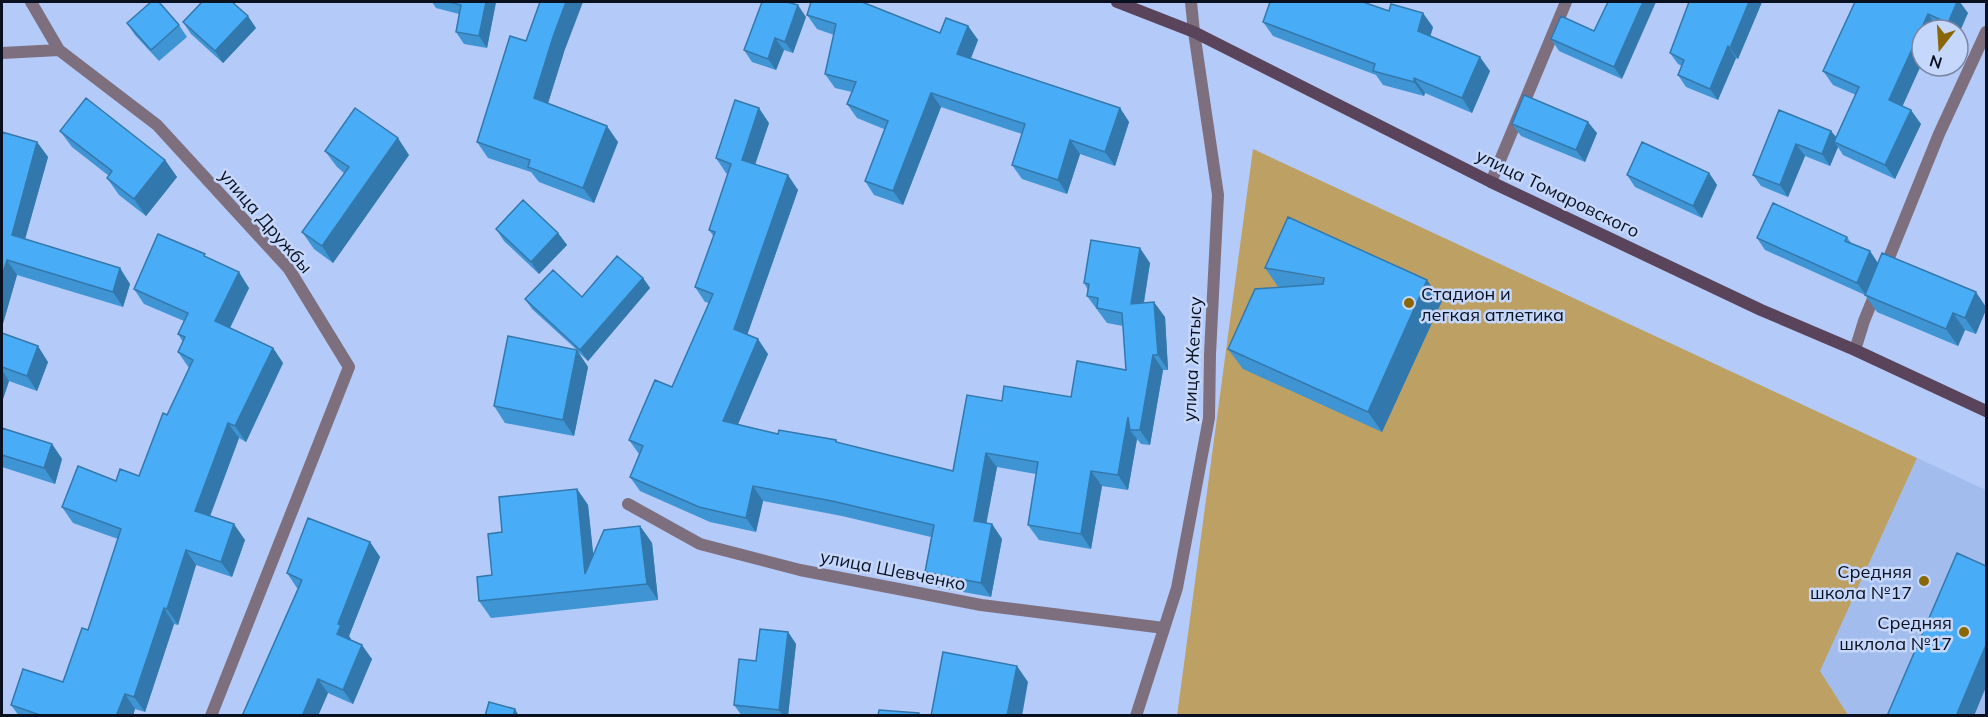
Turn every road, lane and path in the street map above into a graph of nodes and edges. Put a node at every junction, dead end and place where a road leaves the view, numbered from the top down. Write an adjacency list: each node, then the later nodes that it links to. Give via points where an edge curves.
1 (31, 2): 7 (street, улица Дружбы)
2 (1118, 2): 5 (street, улица Томаровского)
3 (1191, 2): 5 (street, улица Жетысу)
4 (1566, 2): 9 (street)
5 (1194, 32): 9 (street, улица Томаровского); 13 (street, улица Жетысу, via 1218,195 1209,418 1177,588)
6 (1986, 32): 10 (street, via 1939,134)
7 (58, 50): 8 (street); 14 (street, улица Дружбы, via 157,125 289,270 349,366)
8 (2, 53)
9 (1491, 182): 10 (street, улица Томаровского, via 1761,310)
10 (1855, 350): 11 (street, улица Томаровского)
11 (1986, 411)
12 (628, 504): 13 (street, улица Шевченко, via 700,544 800,570 981,605)
13 (1164, 628): 15 (street, улица Жетысу)
14 (211, 716)
15 (1136, 716)

